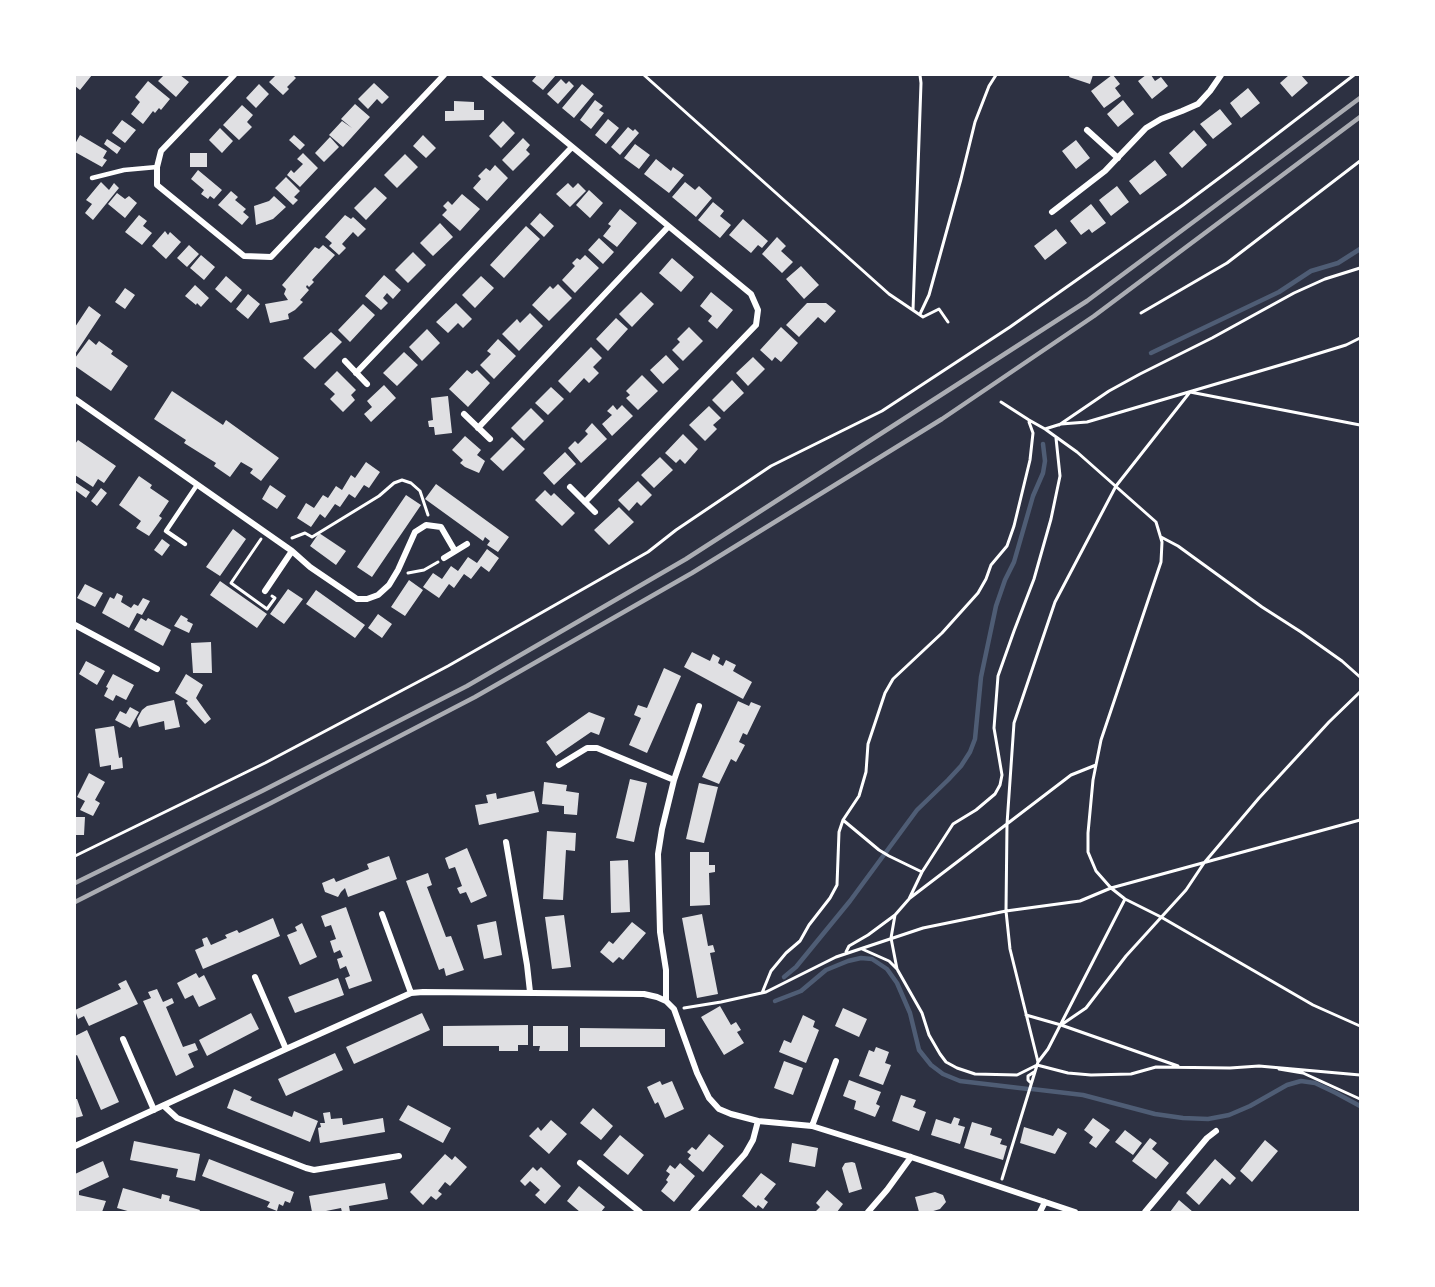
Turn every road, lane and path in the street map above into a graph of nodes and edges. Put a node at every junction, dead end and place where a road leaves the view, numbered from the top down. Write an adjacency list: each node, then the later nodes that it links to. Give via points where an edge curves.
1 (234, 75): 13 (street, via 161,151)
2 (444, 75): 13 (street, via 271,256 243,256 157,185)
3 (485, 75): 10 (street)
4 (644, 75): 18 (path, via 889,294)
5 (920, 75): 18 (path)
6 (996, 75): 20 (path, via 975,122 935,273)
7 (1221, 75): 11 (street, via 1198,104 1146,128)
8 (1354, 75): 65 (path, via 1183,205 882,411 771,466 648,552 448,666 265,763)
9 (1087, 130): 11 (street)
10 (572, 147): 16 (street); 24 (street)
11 (1118, 158): 15 (street)
12 (1360, 161): 19 (path, via 1227,263)
13 (157, 167): 14 (lane)
14 (92, 178)
15 (1052, 212)
16 (668, 227): 33 (street); 40 (street, via 751,294 758,310 756,324)
17 (1360, 268): 31 (path, via 1294,293 1109,391)
18 (913, 310): 20 (path)
19 (1141, 313)
20 (920, 314): 21 (path, via 924,317 939,309)
21 (948, 322)
22 (1360, 338): 26 (path)
23 (345, 362): 24 (street)
24 (356, 372): 25 (street)
25 (367, 384)
26 (1190, 392): 31 (path, via 1087,422); 32 (path); 38 (path)
27 (75, 399): 37 (street)
28 (1001, 402): 30 (path)
29 (464, 414): 33 (street)
30 (1029, 420): 34 (path); 61 (path, via 1033,433 1030,460 1006,546 991,565 978,593 893,679 868,744 859,796)
31 (1059, 425): 34 (path)
32 (1360, 425)
33 (478, 428): 36 (street)
34 (1045, 429): 35 (path)
35 (1055, 436): 38 (path); 67 (path, via 1060,476 1052,519 998,676 994,728 1002,775 1000,785 976,810 953,824)
36 (490, 440)
37 (197, 485): 43 (street); 46 (lane, via 166,531)
38 (1116, 486): 44 (path, via 1156,522); 63 (path, via 1055,602 1014,723)
39 (570, 487): 40 (street)
40 (585, 502): 41 (street)
41 (595, 512)
42 (431, 526): 45 (path, via 420,491 402,480 312,537 305,533); 49 (street, via 441,527); 51 (street, via 415,532)
43 (266, 533): 45 (street); 52 (path, via 231,583 267,609 275,598)
44 (1160, 536): 55 (path); 59 (path, via 1161,562)
45 (279, 543): 48 (street)
46 (184, 544)
47 (467, 544): 49 (street)
48 (292, 551): 51 (street, via 357,598 378,595); 52 (street)
49 (455, 551): 50 (street)
50 (444, 558): 51 (path, via 424,570)
51 (398, 570)
52 (265, 591)
53 (75, 625): 54 (street)
54 (157, 669)
55 (1360, 677)
56 (1360, 692): 66 (path, via 1259,798)
57 (699, 706): 60 (street)
58 (558, 765): 60 (street, via 587,748 597,748)
59 (1096, 765): 63 (path, via 1071,775); 68 (path, via 1088,852 1096,871)
60 (674, 780): 83 (street, via 658,854)
61 (843, 820): 67 (path, via 879,850); 82 (path, via 837,885 800,941 771,971)
62 (1360, 820): 66 (path)
63 (1006, 824): 69 (path); 71 (path)
64 (506, 842): 80 (street)
65 (75, 856)
66 (1204, 863): 68 (path); 74 (path)
67 (922, 872): 69 (path)
68 (1110, 888): 70 (path); 71 (path, via 1080,901)
69 (909, 899): 73 (path)
70 (1125, 899): 74 (path); 86 (path)
71 (1006, 911): 75 (path); 85 (path, via 1010,949)
72 (382, 914): 81 (street)
73 (895, 915): 75 (path); 77 (path, via 849,946)
74 (1161, 917): 86 (path, via 1086,1008); 87 (path, via 1313,1005)
75 (891, 938): 76 (path); 78 (path)
76 (860, 948): 77 (path); 78 (path, via 889,961)
77 (845, 954): 82 (path)
78 (897, 969): 91 (path, via 922,1013 928,1035 946,1062 975,1074 1017,1075)
79 (255, 977): 89 (street)
80 (530, 992): 81 (street); 83 (street, via 644,994)
81 (411, 993): 89 (street)
82 (762, 993): 84 (path)
83 (666, 1001): 84 (street)
84 (674, 1009): 98 (street, via 709,1098 731,1114)
85 (1026, 1015): 86 (path); 91 (path)
86 (1061, 1025): 91 (path); 93 (path)
87 (1360, 1026)
88 (123, 1039): 97 (street)
89 (286, 1049): 96 (street)
90 (836, 1061): 99 (street)
91 (1037, 1064): 93 (path, via 1091,1075); 105 (path)
92 (1259, 1066): 93 (path); 94 (path); 95 (path, via 1303,1073)
93 (1182, 1067)
94 (1360, 1074)
95 (1360, 1099)
96 (164, 1107): 97 (street); 102 (street, via 177,1118 314,1170)
97 (154, 1110): 101 (street)
98 (758, 1121): 99 (street); 108 (street, via 745,1154)
99 (812, 1126): 103 (street)
100 (1216, 1131): 112 (street)
101 (75, 1146)
102 (399, 1156)
103 (911, 1157): 105 (street); 109 (street)
104 (580, 1163): 107 (street)
105 (999, 1187): 106 (street)
106 (1045, 1202): 110 (street); 111 (street)
107 (640, 1212)
108 (693, 1212)
109 (868, 1212)
110 (1040, 1212)
111 (1075, 1212)
112 (1145, 1212)

